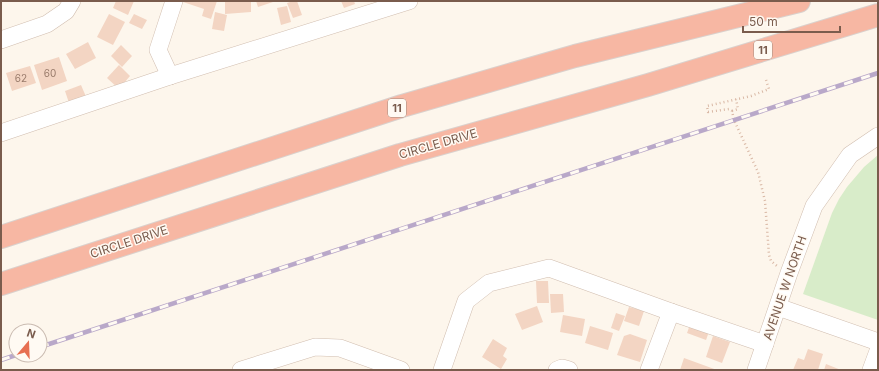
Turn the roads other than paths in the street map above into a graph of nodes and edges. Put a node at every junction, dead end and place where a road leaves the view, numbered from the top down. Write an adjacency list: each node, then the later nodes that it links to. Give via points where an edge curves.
1 (72, 1): 7 (street, via 66,11 47,24)
2 (174, 1): 8 (street, via 158,50)
3 (409, 1): 8 (street)
4 (799, 1): 12 (highway, 11, via 575,56 402,106)
5 (878, 15): 9 (highway, CIRCLE DRIVE / 11)
6 (878, 29): 9 (highway)
7 (1, 40)
8 (170, 76): 10 (street)
9 (648, 85): 13 (highway, CIRCLE DRIVE / 11, via 400,155)
10 (1, 133)
11 (878, 136): 14 (street, AVENUE W NORTH, via 850,155 814,206)
12 (1, 237)
13 (1, 284)
14 (778, 307): 16 (street); 17 (street, AVENUE W NORTH)
15 (671, 312): 17 (street); 21 (street, via 549,268 489,283 466,301); 24 (street)
16 (878, 342)
17 (765, 344): 25 (street, AVENUE W NORTH)
18 (878, 351): 26 (street)
19 (241, 370): 20 (street, via 315,347 340,348)
20 (401, 370)
21 (442, 370)
22 (557, 370): 23 (street)
23 (569, 370)
24 (649, 370)
25 (756, 370)
26 (871, 370)

